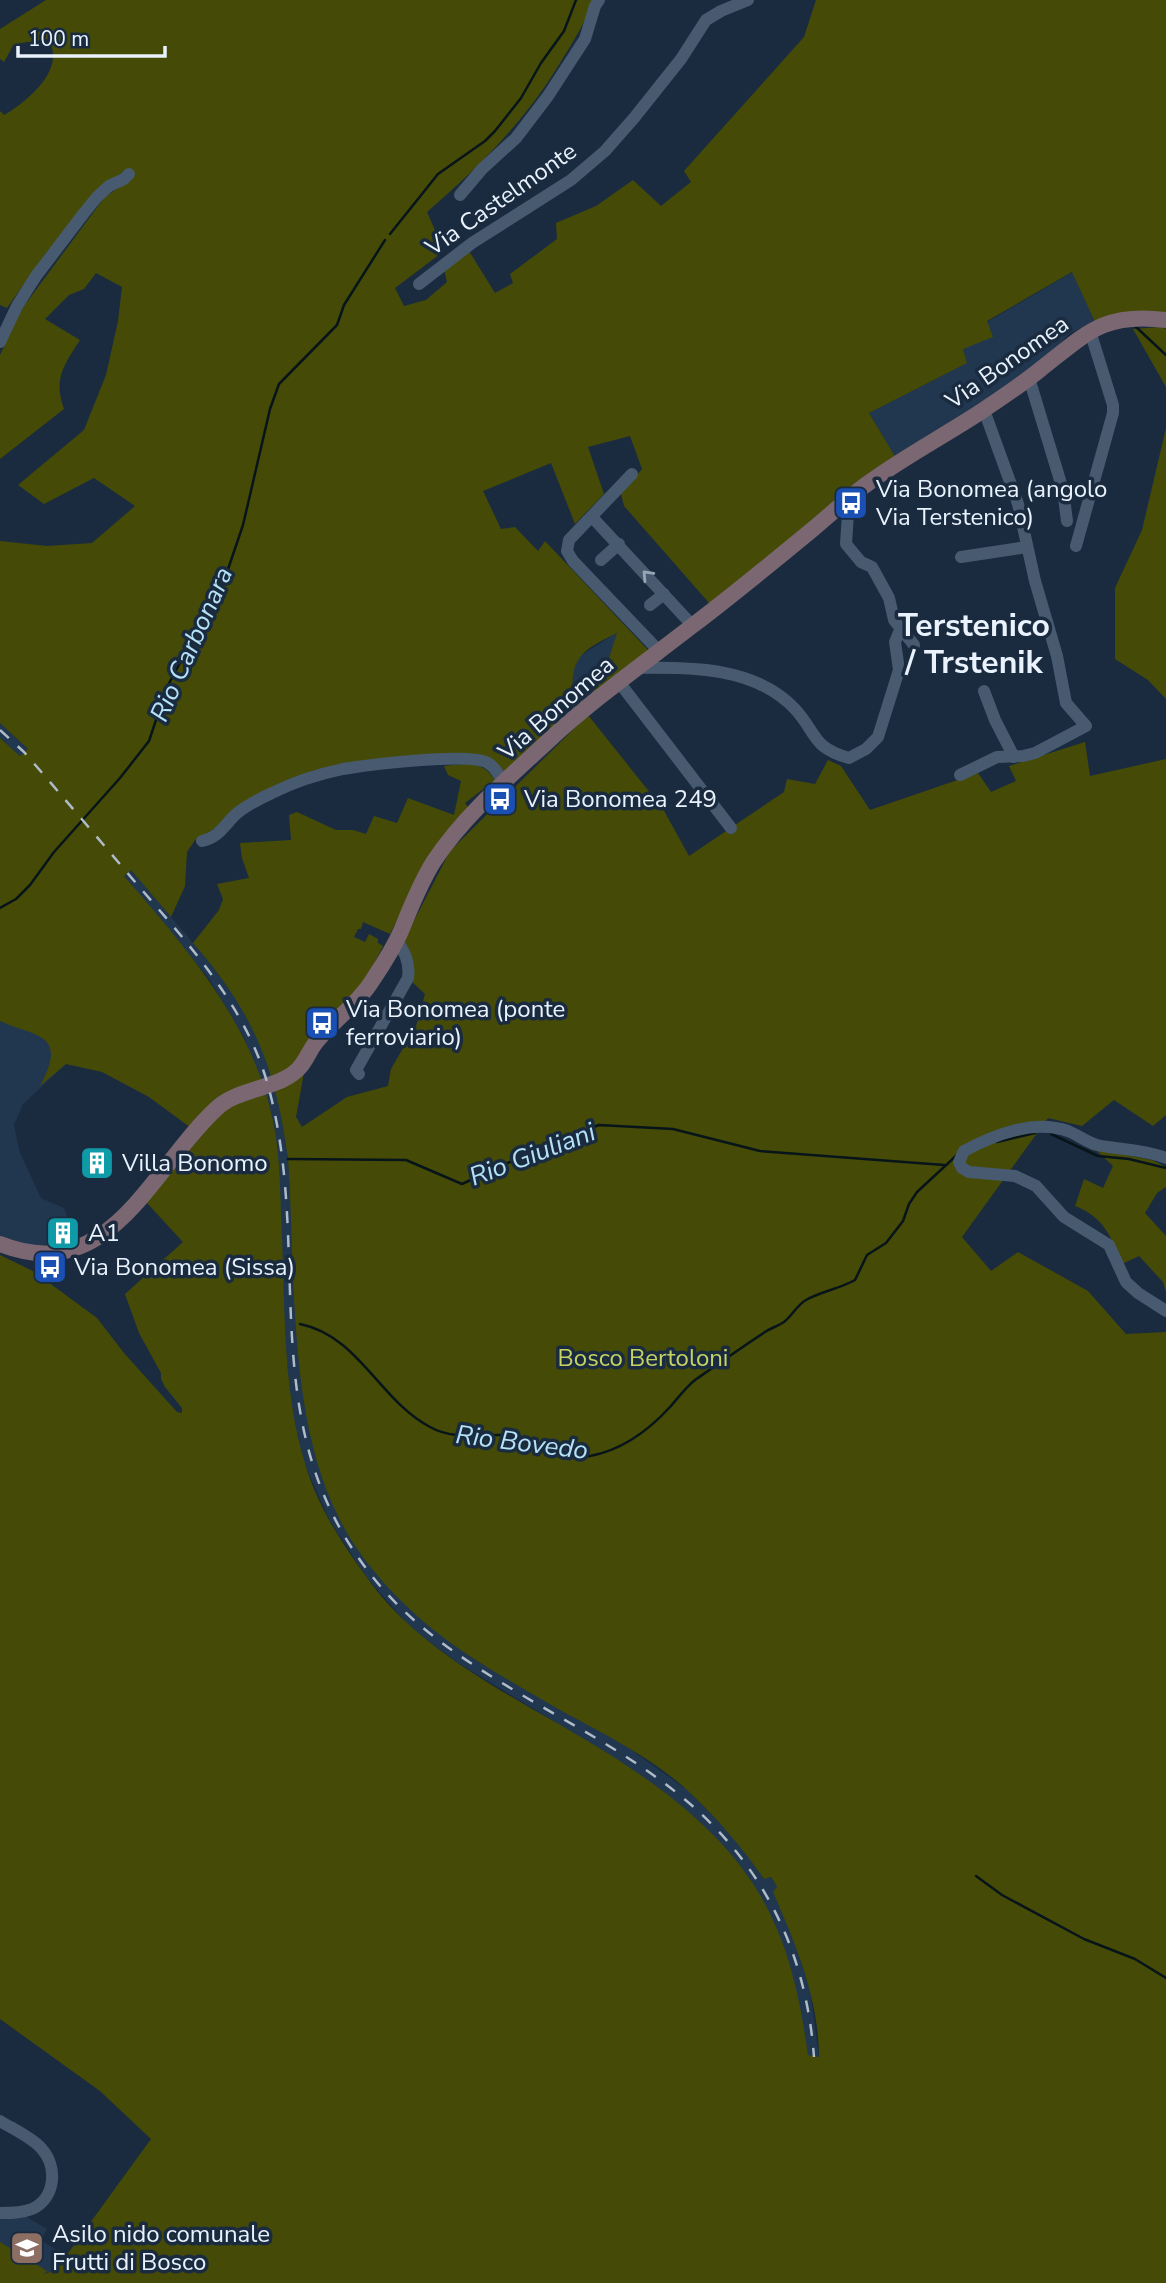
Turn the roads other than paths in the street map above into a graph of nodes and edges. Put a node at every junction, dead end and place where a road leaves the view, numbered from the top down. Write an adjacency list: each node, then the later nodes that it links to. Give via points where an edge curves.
1 (599, 0): 4 (street, via 584,39 548,96 516,138)
2 (748, 0): 5 (street, Via Castelmonte, via 706,20 681,59 605,151 571,180 472,243)
3 (129, 174): 8 (street, via 109,186 84,213 36,276)
4 (460, 195)
5 (419, 284)
6 (1166, 320): 7 (street, Via Bonomea, via 1129,318)
7 (1090, 331): 9 (street, Via Bonomea); 16 (street, via 1113,413)
8 (0, 342)
9 (1029, 377): 10 (street, Via Bonomea); 14 (street, via 1063,490)
10 (984, 410): 12 (street, Via Bonomea, via 921,447); 17 (street, via 1018,505)
11 (632, 474): 13 (street)
12 (844, 503): 22 (street, Via Bonomea); 23 (street, via 848,513 846,544 861,562 872,567)
13 (592, 517): 15 (street); 25 (street, via 569,540 567,551)
14 (1067, 521)
15 (619, 544): 19 (street); 20 (street, one-way to 15)
16 (1076, 546)
17 (1027, 547): 18 (street); 29 (street, via 1066,703 1086,726 1035,752)
18 (961, 557)
19 (601, 560)
20 (664, 594): 21 (street); 22 (street)
21 (650, 605)
22 (693, 626): 25 (street, Via Bonomea)
23 (900, 630): 24 (street); 26 (street, via 895,642 899,670 878,737 849,758 818,744 794,708 763,684 704,670)
24 (914, 645)
25 (659, 651): 26 (street, Via Bonomea)
26 (638, 668): 27 (street, Via Bonomea)
27 (619, 682): 31 (street, Via Bonomea); 32 (street)
28 (985, 691): 29 (street)
29 (1014, 757): 30 (street, via 997,757)
30 (960, 775)
31 (504, 784): 33 (street, via 495,769 478,759 343,769 271,793 236,814 213,839); 34 (street, Via Bonomea, via 472,814 435,860)
32 (731, 828)
33 (202, 841)
34 (397, 940): 35 (street, via 406,956 408,978 356,1070); 37 (street, Via Bonomea, via 372,983 318,1039 301,1067 217,1108 107,1233 61,1252 35,1254)
35 (359, 1074)
36 (1166, 1158): 38 (street, via 1097,1145 1066,1131 1039,1127 979,1143 964,1151 959,1162 969,1172 1015,1176 1036,1186 1064,1217 1110,1245 1126,1282)
37 (0, 1244)
38 (1166, 1311)
39 (0, 2121): 40 (street, via 40,2146 53,2172 49,2192 35,2208)
40 (0, 2213)

